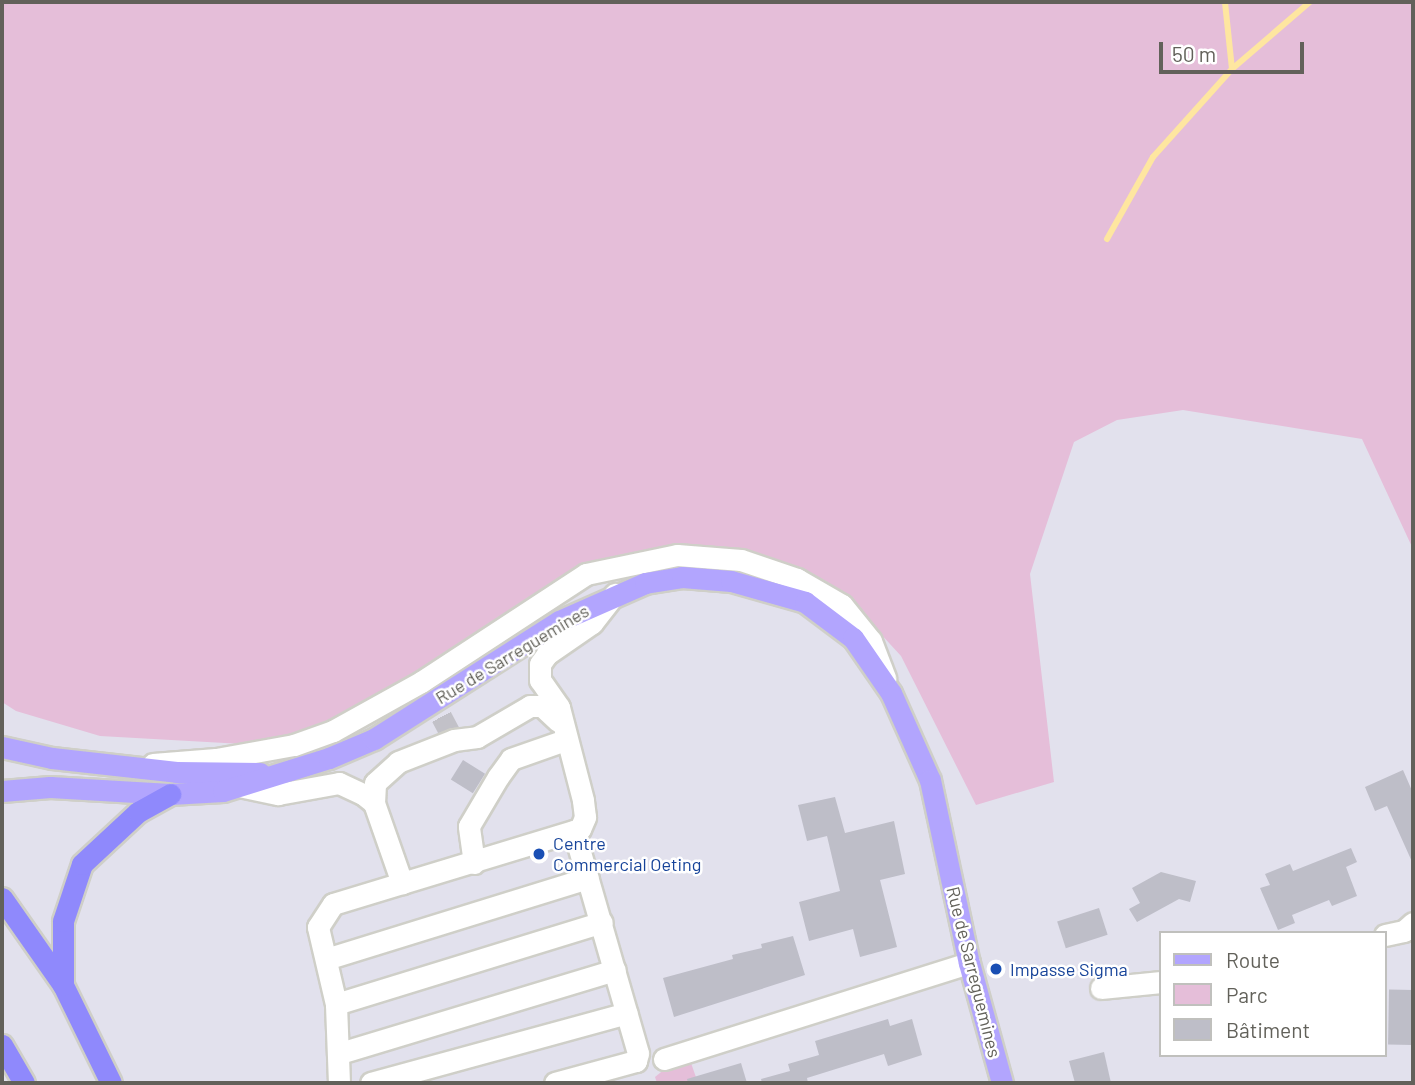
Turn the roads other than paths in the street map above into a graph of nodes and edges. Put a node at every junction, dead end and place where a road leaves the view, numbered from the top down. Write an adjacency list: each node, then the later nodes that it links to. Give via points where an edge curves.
1 (615, 594): 2 (main road, Rue de Sarreguemines, via 682,577 731,581 805,602 853,638); 3 (street, via 592,623 547,654 540,664 540,680 559,707); 6 (main road, Rue de Sarreguemines, via 559,621 374,739)
2 (891, 693): 5 (street, via 872,641 842,606 797,579 741,560 677,555 586,574 424,686 333,732 294,745 215,759); 18 (main road, Rue de Sarreguemines, via 930,780)
3 (562, 731): 10 (street, via 542,706 530,706 477,737 454,740 398,762 375,783); 11 (street, via 585,817); 12 (street, via 511,759 498,777 469,826)
4 (2, 747): 5 (main road, Rue de Sarreguemines, via 52,758)
5 (134, 766): 6 (main road, Rue de Sarreguemines, via 176,772)
6 (281, 773): 7 (main road, Rue de Sarreguemines)
7 (239, 786): 9 (main road, Rue de Sarreguemines); 10 (street, via 278,794 339,783)
8 (2, 791): 9 (main road, Rue de Sarreguemines, via 50,787)
9 (170, 794): 21 (highway, via 138,812 82,864 63,921)
10 (374, 803): 14 (street)
11 (574, 831): 12 (street); 13 (street)
12 (474, 863): 14 (street)
13 (588, 878): 16 (street); 17 (street)
14 (402, 883): 17 (street, via 333,904 317,927)
15 (2, 898): 21 (highway)
16 (602, 922): 19 (street); 23 (street)
17 (326, 959): 23 (street)
18 (969, 963): 27 (street); 33 (main road, Rue de Sarreguemines)
19 (615, 970): 24 (street); 26 (street)
20 (1160, 982): 22 (street)
21 (63, 985): 29 (highway)
22 (1101, 988)
23 (336, 1004): 26 (street)
24 (627, 1013): 31 (street); 32 (street, via 636,1061)
25 (2, 1045): 28 (highway)
26 (340, 1053): 30 (street)
27 (664, 1059)
28 (24, 1083)
29 (111, 1083)
30 (339, 1083)
31 (371, 1083)
32 (555, 1083)
33 (1002, 1083)

